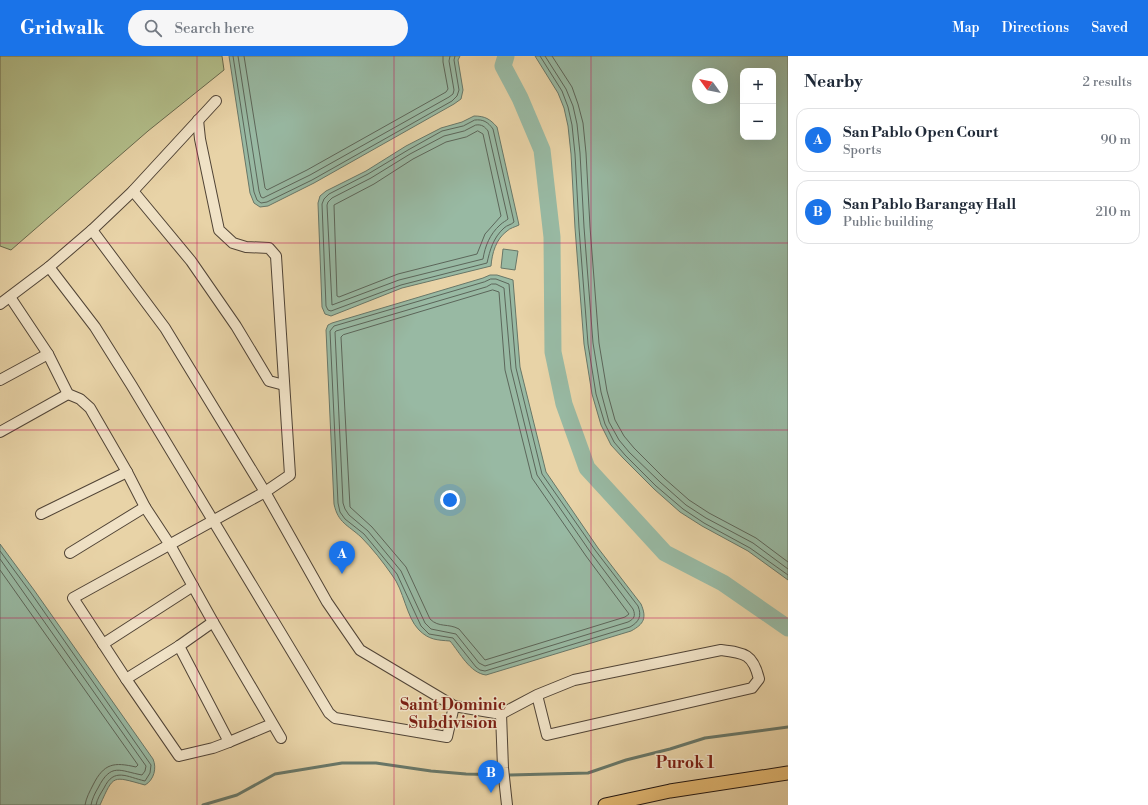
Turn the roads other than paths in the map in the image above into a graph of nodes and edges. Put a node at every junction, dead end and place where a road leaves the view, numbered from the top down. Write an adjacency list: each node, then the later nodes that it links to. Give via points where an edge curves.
1 (216, 101): 2 (street)
2 (198, 120): 3 (street); 10 (street, via 219,230 233,243 269,248 276,256)
3 (133, 191): 4 (street); 10 (street, via 191,261 236,326 269,381)
4 (92, 230): 5 (street); 14 (street, via 165,328)
5 (49, 267): 6 (street); 17 (street, via 95,327)
6 (10, 298): 7 (street); 8 (street)
7 (0, 304)
8 (48, 354): 9 (street); 11 (street)
9 (0, 380)
10 (284, 385): 14 (street, via 290,475)
11 (68, 394): 12 (street); 13 (street, via 80,399 90,408)
12 (0, 432)
13 (127, 472): 15 (street); 16 (street)
14 (265, 492): 17 (street); 26 (street, via 327,602 360,650)
15 (145, 507): 18 (street); 19 (street)
16 (41, 514)
17 (214, 521): 18 (street); 26 (street, via 329,713 335,718 447,737)
18 (170, 544): 20 (street); 22 (street, via 73,598)
19 (70, 553)
20 (193, 586): 21 (street); 22 (street)
21 (213, 622): 23 (street); 28 (street)
22 (102, 644): 24 (street)
23 (178, 646): 24 (street); 30 (street)
24 (126, 679): 30 (street, via 180,756)
25 (537, 695): 25 (street, via 547,735 752,688 759,679 751,658 721,650 574,680); 27 (street)
26 (454, 706): 27 (street)
27 (500, 714): 32 (street)
28 (272, 724): 29 (street); 30 (street)
29 (281, 738)
30 (229, 742)
31 (788, 773): 33 (main road, via 670,791)
32 (507, 805)
33 (605, 805)

